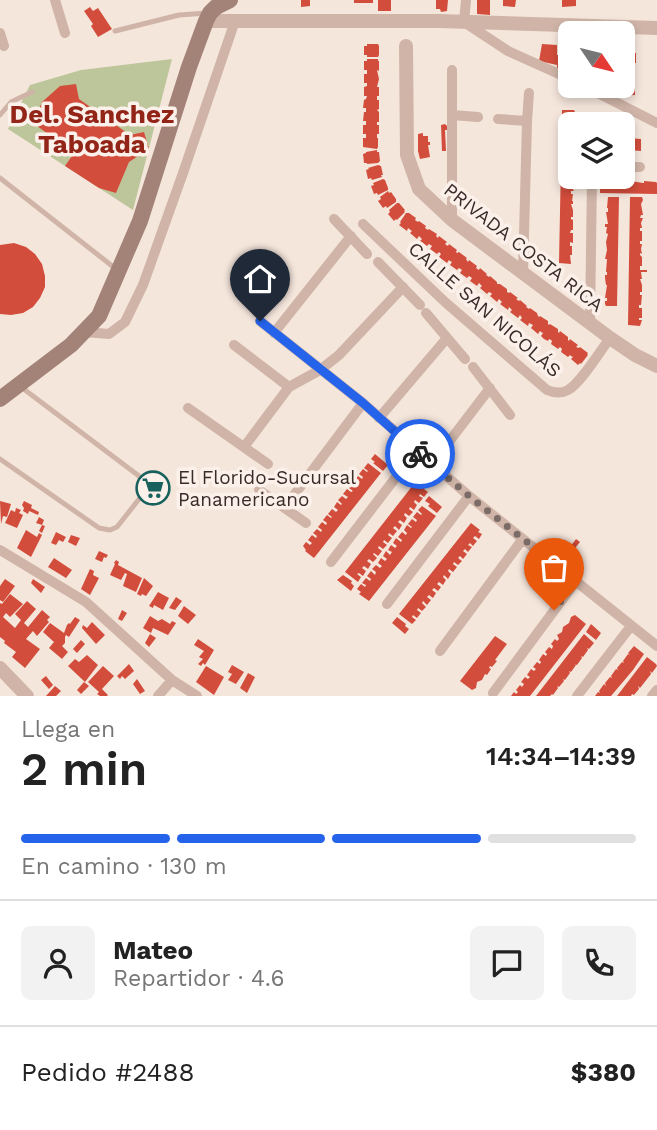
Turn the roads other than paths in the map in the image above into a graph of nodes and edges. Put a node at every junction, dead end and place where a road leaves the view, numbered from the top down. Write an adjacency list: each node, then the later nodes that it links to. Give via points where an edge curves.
1 (55, 0): 10 (street)
2 (230, 0): 4 (main road)
3 (466, 0): 6 (street)
4 (208, 17): 5 (street); 8 (lane, via 179,15); 34 (main road)
5 (235, 22): 6 (street); 39 (street, via 125,322 110,334)
6 (464, 22): 7 (street); 14 (street, via 508,51)
7 (657, 28)
8 (115, 31)
9 (0, 33): 11 (street)
10 (65, 33)
11 (4, 46)
12 (406, 46): 29 (street, PRIVADA COSTA RICA, via 407,155 419,188)
13 (452, 71): 19 (street)
14 (558, 74)
15 (32, 92): 18 (lane, via 11,102)
16 (529, 93): 22 (street)
17 (608, 98): 23 (street)
18 (0, 115)
19 (452, 115): 20 (street); 29 (street)
20 (478, 117)
21 (498, 119): 22 (street)
22 (527, 121): 35 (street)
23 (657, 123)
24 (635, 167): 25 (street)
25 (640, 167)
26 (0, 178): 34 (lane)
27 (592, 189): 38 (street)
28 (334, 219): 31 (street)
29 (452, 220): 35 (street, PRIVADA COSTA RICA)
30 (363, 223): 42 (street, CALLE SAN NICOLÁS, via 547,390 570,390)
31 (351, 236): 32 (street); 40 (street)
32 (367, 254)
33 (378, 262): 36 (street)
34 (119, 271): 39 (main road, via 99,316)
35 (523, 273): 38 (street, PRIVADA COSTA RICA)
36 (403, 287): 41 (street); 45 (street)
37 (260, 321): 40 (street)
38 (590, 321): 42 (street, PRIVADA COSTA RICA)
39 (84, 331): 46 (main road)
40 (274, 333): 45 (street)
41 (447, 338): 48 (street); 53 (street)
42 (610, 338): 44 (street, PRIVADA COSTA RICA)
43 (234, 345): 47 (street)
44 (657, 366)
45 (320, 370): 47 (street); 50 (street)
46 (18, 385): 49 (main road); 56 (lane, via 139,476 143,494 117,527 99,528)
47 (289, 387): 54 (street)
48 (490, 388): 52 (street); 58 (street)
49 (0, 399)
50 (363, 403): 53 (street); 61 (street)
51 (188, 408): 54 (street)
52 (509, 415)
53 (380, 418): 55 (street)
54 (244, 447): 57 (street)
55 (416, 451): 58 (street); 65 (street)
56 (0, 459)
57 (268, 464)
58 (432, 464): 60 (street)
59 (259, 490): 61 (street)
60 (469, 496): 63 (street); 67 (street)
61 (285, 508): 62 (street)
62 (306, 523)
63 (522, 540): 66 (street); 70 (street)
64 (0, 550): 72 (street, via 86,602)
65 (331, 562)
66 (576, 581): 68 (street); 74 (street)
67 (387, 604)
68 (631, 626): 69 (street); 78 (street)
69 (657, 646)
70 (440, 651)
71 (0, 668): 75 (street)
72 (172, 680): 76 (street); 77 (street)
73 (657, 690): 79 (street)
74 (493, 693)
75 (27, 696)
76 (158, 696)
77 (197, 696)
78 (577, 696)
79 (652, 696)

